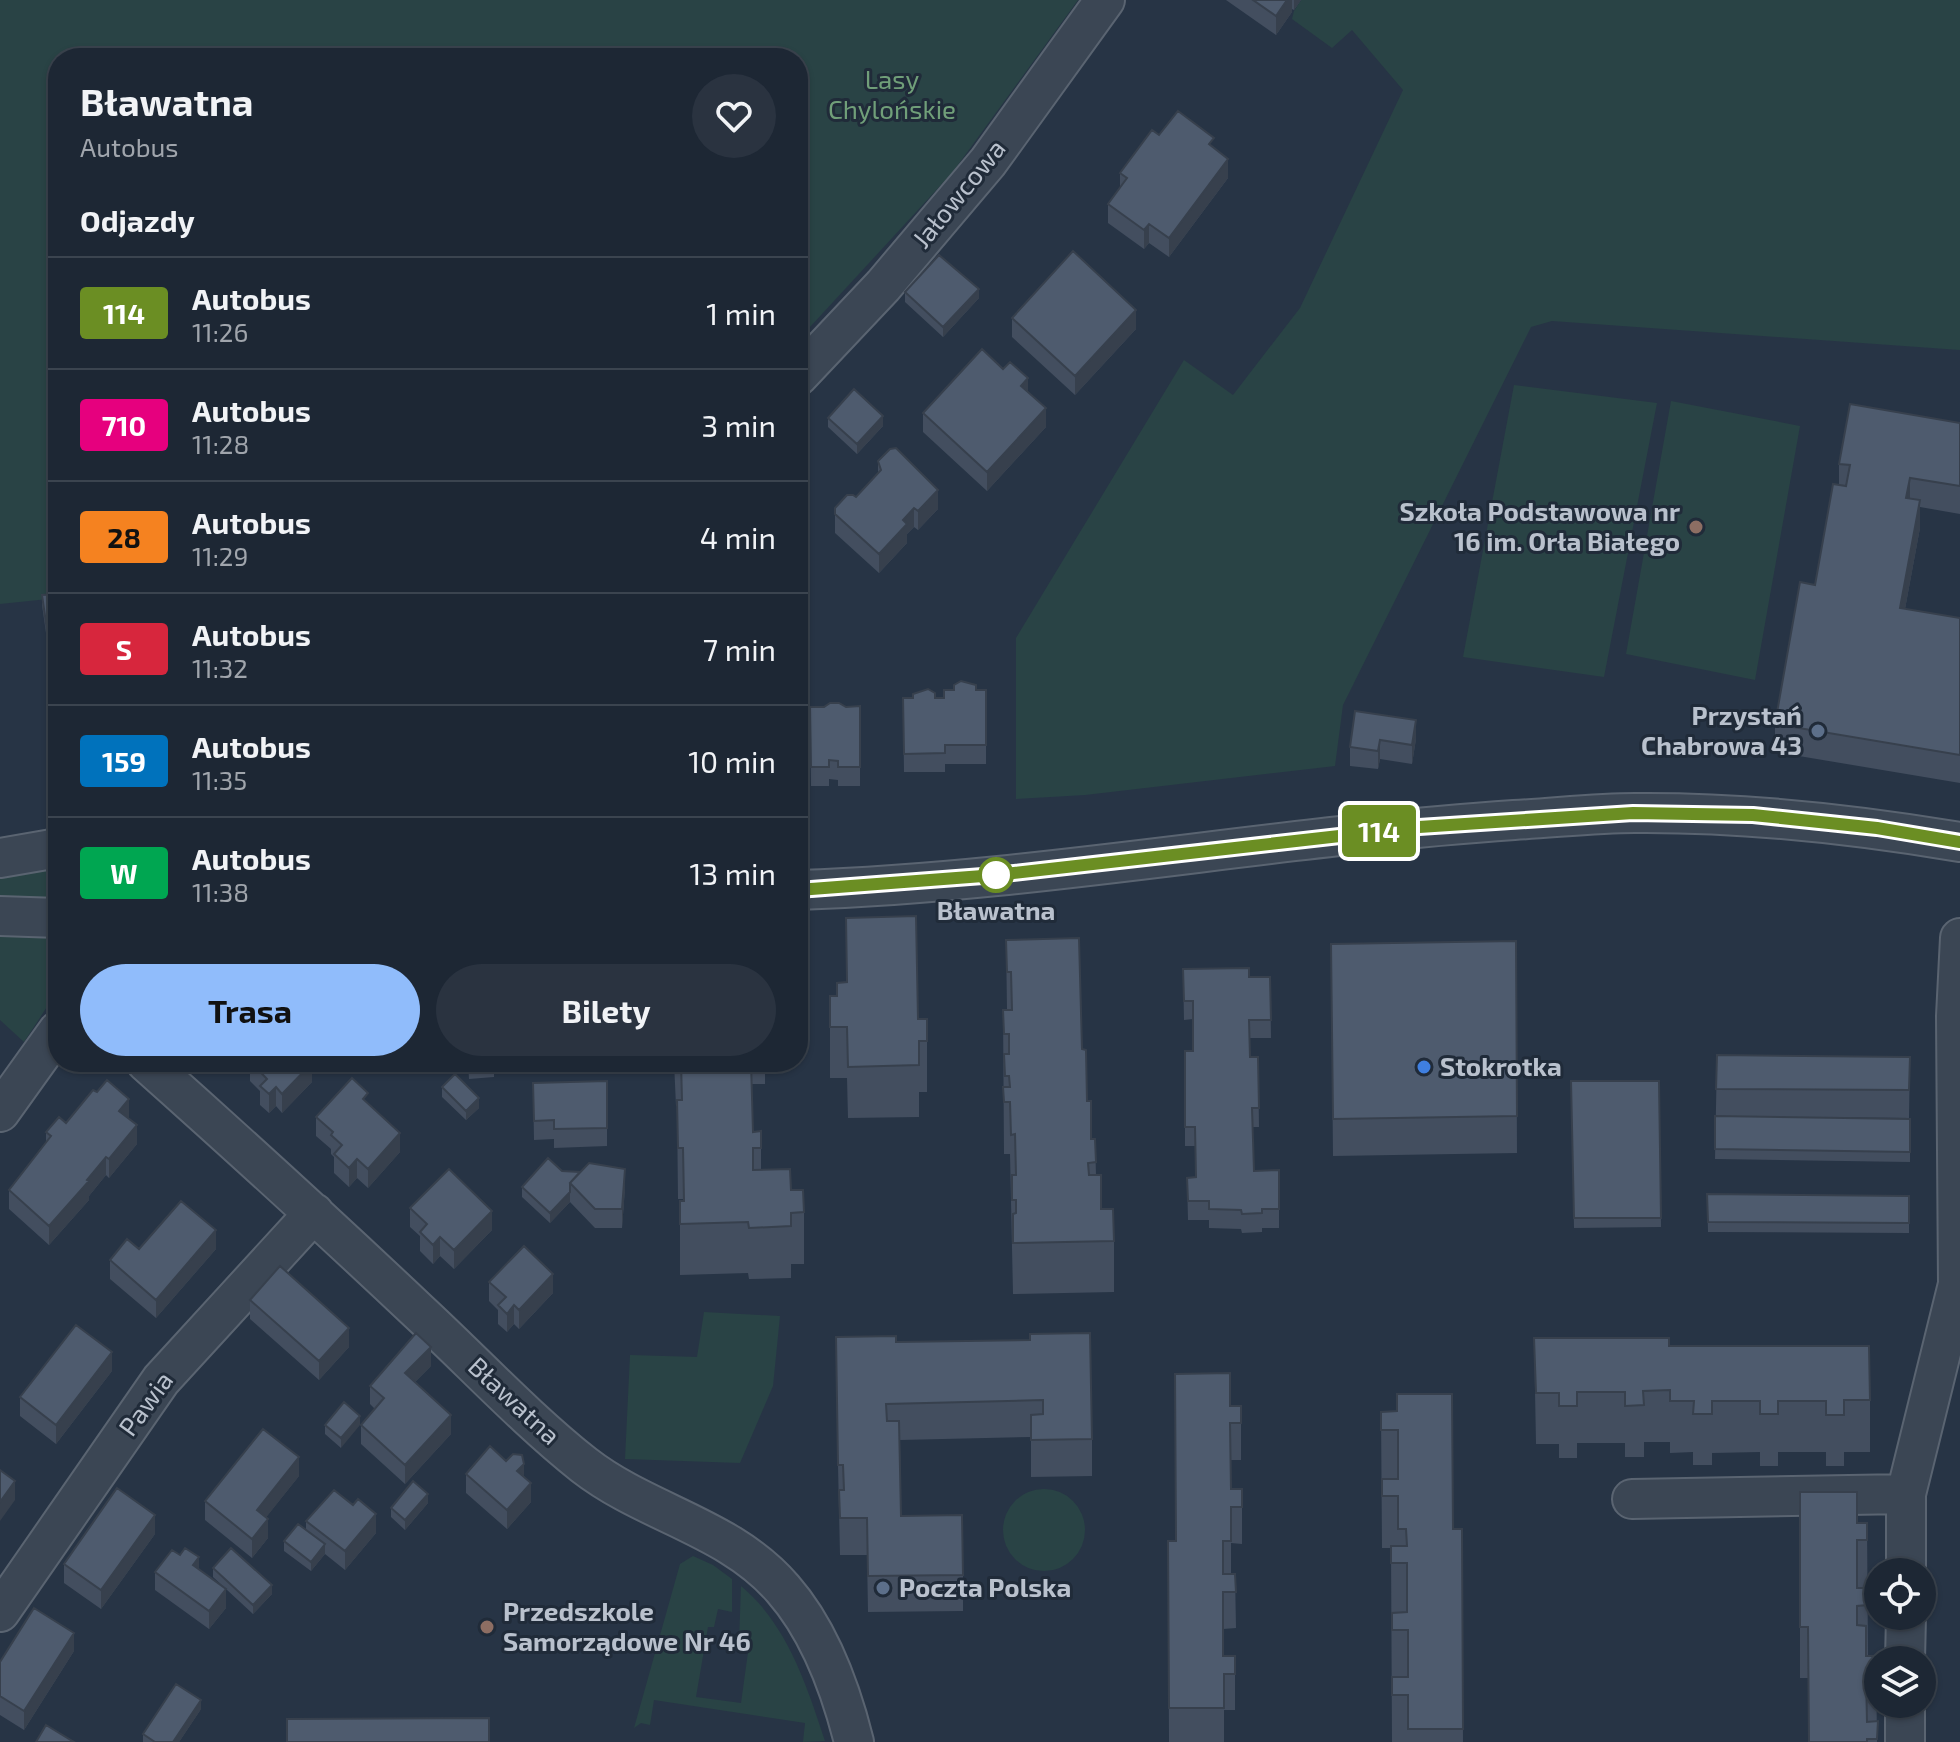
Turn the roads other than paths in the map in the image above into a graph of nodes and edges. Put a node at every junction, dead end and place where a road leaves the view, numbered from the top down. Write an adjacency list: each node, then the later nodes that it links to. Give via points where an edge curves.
1 (1105, 0): 2 (street, Jałowcowa, via 988,162)
2 (808, 365)
3 (1960, 842): 6 (street, via 1753,815 1633,813 1419,827 996,875)
4 (48, 850): 5 (street)
5 (0, 858)
6 (808, 889)
7 (0, 916): 8 (street)
8 (48, 918)
9 (1960, 938): 14 (street, via 1958,1284)
10 (48, 1045): 12 (street)
11 (157, 1072): 13 (street, Bławatna)
12 (0, 1112)
13 (314, 1213): 17 (street, Pawia, via 161,1380); 19 (street, Bławatna, via 584,1465 643,1503 741,1550 773,1578 821,1650)
14 (1906, 1494): 15 (street); 16 (street)
15 (1632, 1499)
16 (1906, 1558)
17 (0, 1612)
18 (1905, 1718): 20 (street)
19 (854, 1742)
20 (1905, 1742)

